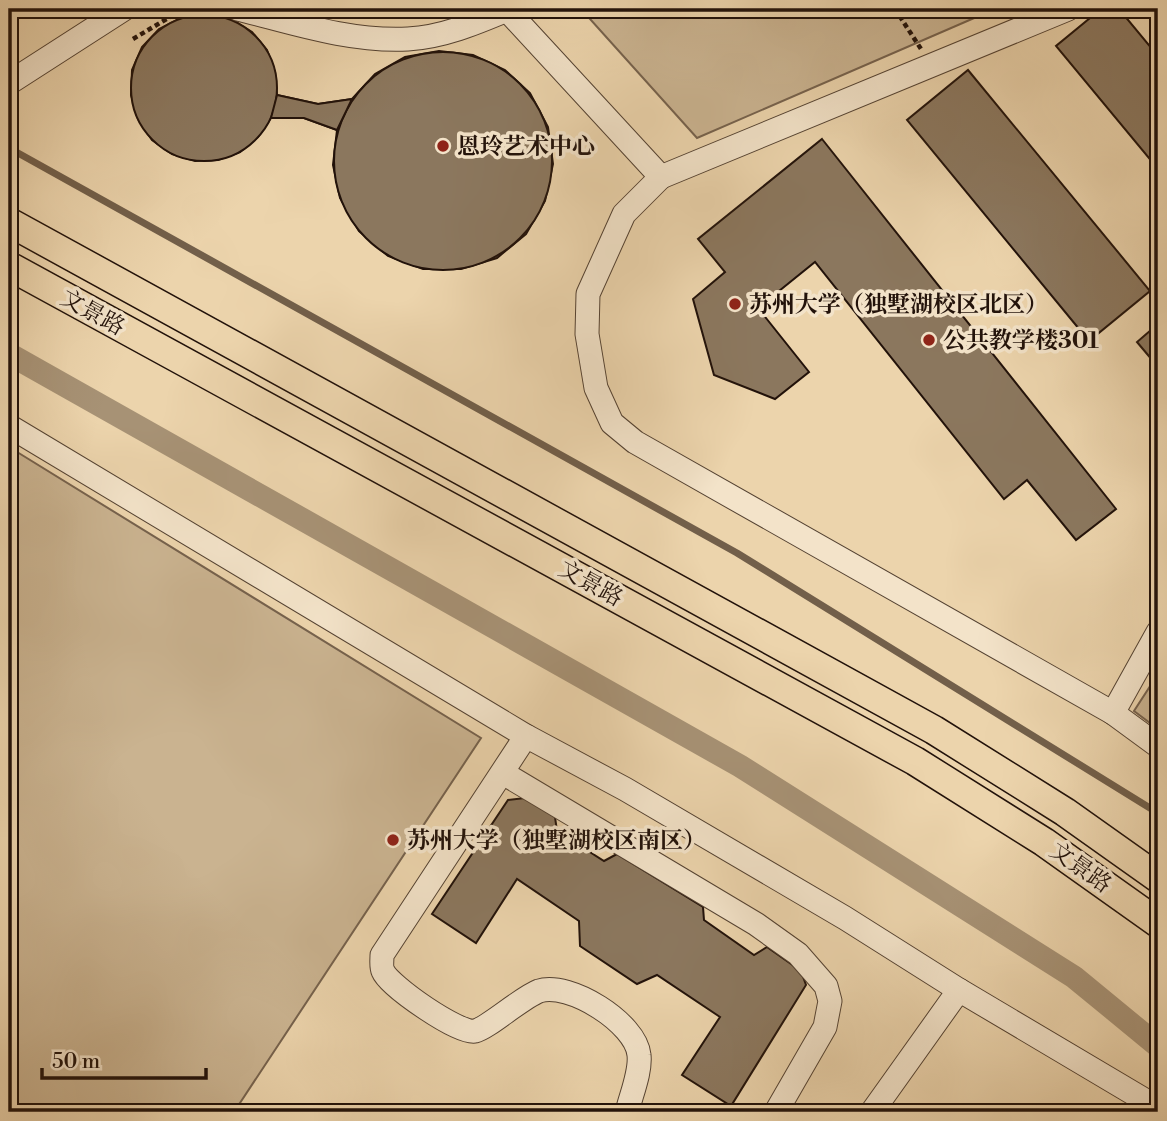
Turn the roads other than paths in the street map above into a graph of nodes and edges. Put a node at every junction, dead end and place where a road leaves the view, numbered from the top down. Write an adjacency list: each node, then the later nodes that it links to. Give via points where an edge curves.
1 (124, 9): 5 (lane)
2 (238, 9): 4 (lane, via 352,37 410,39 461,29)
3 (1068, 9): 6 (lane)
4 (508, 10): 6 (lane)
5 (9, 83)
6 (661, 177): 11 (lane, via 624,214 588,294 587,334 596,388 612,423 635,442)
7 (9, 222): 15 (main road, 文景路, via 934,730 1065,812)
8 (9, 266): 16 (main road, 文景路, via 915,761 1044,842)
9 (9, 426): 12 (lane)
10 (1158, 632): 11 (lane)
11 (1113, 713): 13 (lane)
12 (527, 736): 14 (lane); 17 (lane, via 845,918)
13 (1158, 747)
14 (503, 773): 19 (lane, via 382,955 383,971 391,982 457,1029 475,1031 540,990 568,990 594,1005 627,1030 636,1044 639,1057); 20 (lane, via 756,924 798,954 825,986 830,1001 825,1027)
15 (1158, 878)
16 (1158, 923)
17 (959, 990): 18 (lane); 21 (lane)
18 (1158, 1108)
19 (627, 1112)
20 (776, 1112)
21 (872, 1112)

